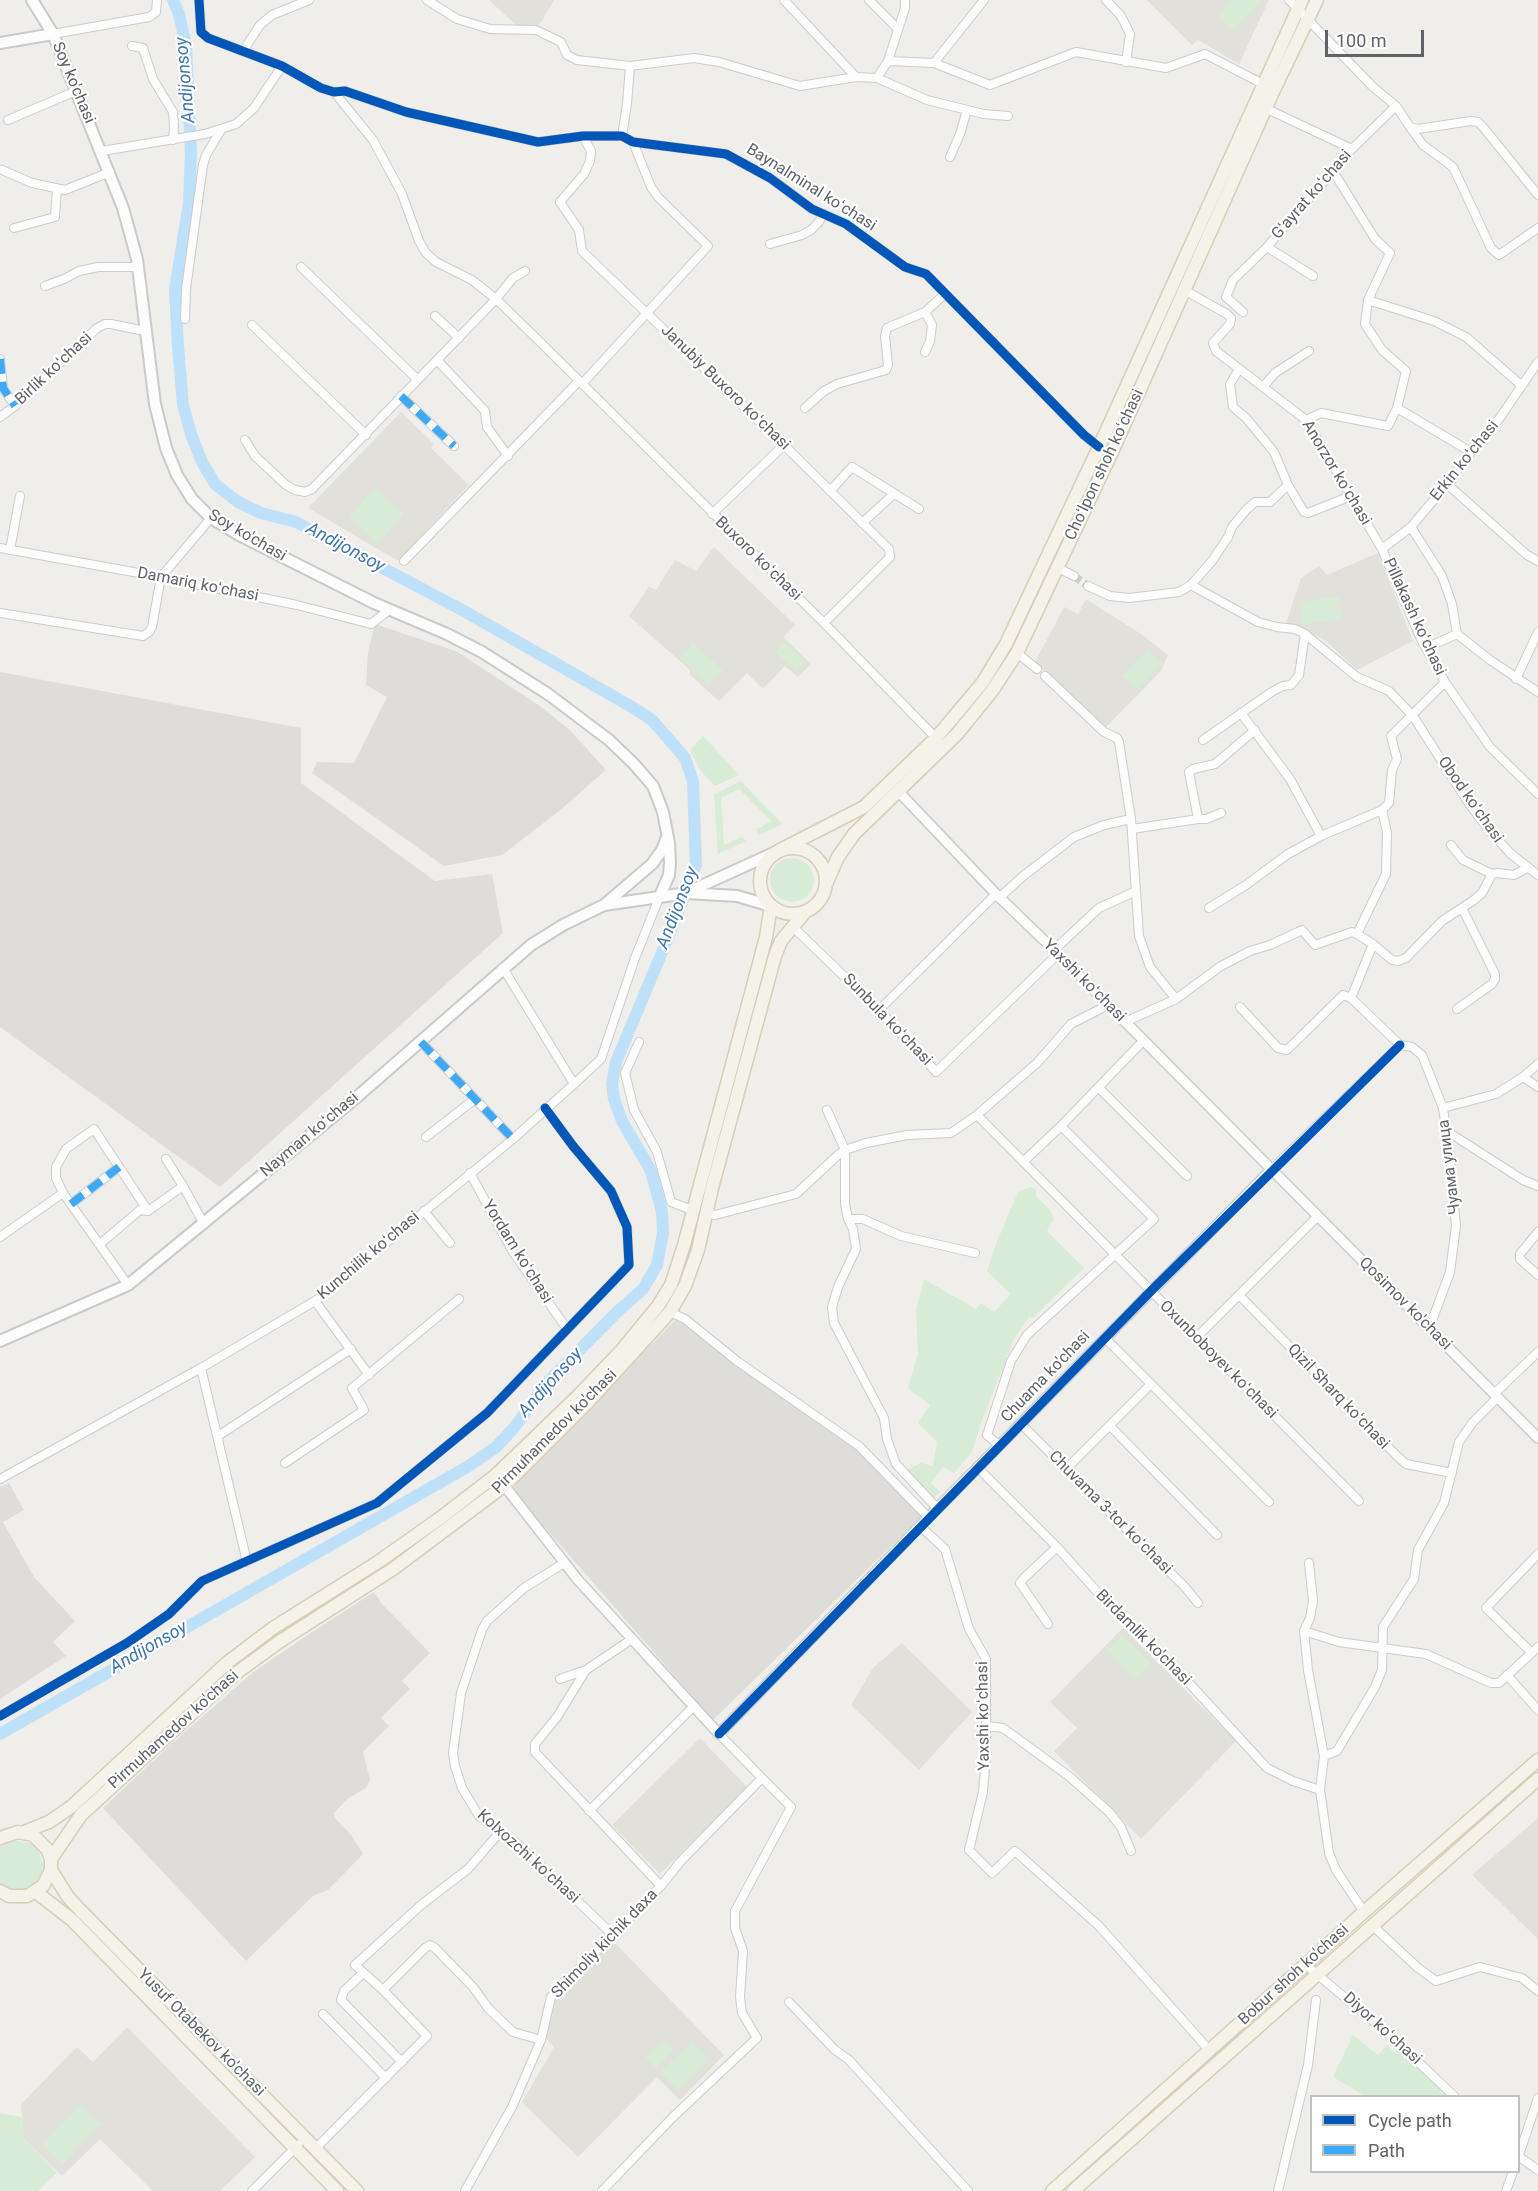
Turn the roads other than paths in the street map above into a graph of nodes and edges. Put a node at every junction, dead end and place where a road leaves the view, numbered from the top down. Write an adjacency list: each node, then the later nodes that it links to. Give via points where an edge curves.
1 (32, 0): 15 (main road, Soy ko'chasi)
2 (157, 0): 15 (street, via 156,12 149,17)
3 (199, 0): 18 (street, Baynalminal koʻchasi, via 201,32)
4 (309, 0): 12 (street)
5 (427, 0): 23 (street, via 457,19 490,29 537,30 561,42 567,55 577,60)
6 (869, 0): 14 (street)
7 (905, 0): 14 (street)
8 (984, 0): 21 (street)
9 (1106, 0): 20 (street, via 1130,34)
10 (1317, 0): 13 (main road, Choʻlpon shoh koʻchasi)
11 (787, 1): 24 (street)
12 (290, 3): 18 (street, via 260,25)
13 (1299, 6): 26 (main road, Choʻlpon shoh koʻchasi); 29 (street, via 1373,87); 30 (main road, Choʻlpon shoh koʻchasi)
14 (898, 29): 19 (street)
15 (53, 34): 16 (main road); 27 (main road, Soy ko'chasi)
16 (0, 43)
17 (132, 46): 38 (street, via 143,48 153,79 173,112)
18 (243, 51): 22 (street, Baynalminal koʻchasi)
19 (888, 61): 21 (street); 25 (street)
20 (1126, 62): 21 (street, via 1076,52 990,85); 26 (street, via 1166,68 1205,54)
21 (934, 63)
22 (282, 66): 28 (street, Baynalminal koʻchasi); 35 (street, via 254,108 236,124)
23 (630, 66): 24 (street, via 694,58 800,86); 37 (street)
24 (856, 77): 25 (street)
25 (877, 78): 31 (street, via 927,100)
26 (1263, 84): 90 (main road, Choʻlpon shoh koʻchasi)
27 (76, 91): 33 (street); 41 (main road, Soy ko'chasi)
28 (334, 92): 36 (street, Baynalminal koʻchasi, via 345,91 406,112 538,142); 60 (street, Buxoro koʻchasi, via 373,140 402,194 426,253)
29 (1396, 106): 34 (street); 40 (street, Gʻayrat koʻchasi)
30 (1265, 108): 40 (street); 58 (main road, Choʻlpon shoh koʻchasi)
31 (967, 110): 32 (street); 42 (street)
32 (1008, 116)
33 (8, 120)
34 (1410, 127): 47 (street, via 1478,122); 50 (street, via 1423,145 1453,167 1491,248 1499,255)
35 (221, 130): 38 (street); 66 (street, via 203,165)
36 (583, 136): 37 (street, Baynalminal koʻchasi); 64 (street, Janubiy Buxoro koʻchasi, via 591,151 590,161 560,202 579,230 582,251)
37 (622, 136): 39 (street, Baynalminal koʻchasi)
38 (175, 140): 41 (street)
39 (633, 142): 48 (street, Baynalminal koʻchasi, via 726,154); 64 (street, via 651,187 708,246)
40 (1352, 149): 44 (street, Gʻayrat koʻchasi)
41 (102, 151): 45 (main road, Soy ko'chasi)
42 (950, 157)
43 (2, 170): 46 (street)
44 (1333, 171): 52 (street, Gʻayrat koʻchasi); 61 (street, via 1375,239 1390,254)
45 (110, 172): 46 (street, via 74,188); 53 (main road, Soy ko'chasi)
46 (57, 189): 49 (street, via 55,217)
47 (1538, 195)
48 (823, 214): 51 (street, via 811,230); 59 (street, Baynalminal koʻchasi, via 846,224 905,267 926,274)
49 (14, 228)
50 (1538, 228)
51 (770, 244)
52 (1268, 247): 56 (street, Gʻayrat koʻchasi); 63 (street, via 1233,280 1226,297)
53 (138, 267): 57 (street, via 98,267); 68 (main road, Soy ko'chasi)
54 (301, 267): 76 (street)
55 (525, 271): 60 (street, via 516,275)
56 (1312, 276)
57 (45, 286)
58 (1184, 290): 75 (street, Anorzor koʻchasi, via 1231,318 1213,343 1216,351); 91 (main road, Choʻlpon shoh koʻchasi)
59 (945, 294): 62 (street); 90 (street, Baynalminal koʻchasi)
60 (496, 299): 69 (street); 77 (street, Buxoro koʻchasi)
61 (1368, 300): 78 (street, via 1434,321 1466,337); 83 (street, via 1365,324 1382,350 1406,371)
62 (925, 312): 71 (street, via 932,325); 82 (street, via 887,328 886,370 837,384)
63 (1243, 312)
64 (647, 313): 77 (street); 88 (street, Janubiy Buxoro koʻchasi)
65 (435, 316): 69 (street)
66 (185, 319)
67 (252, 325): 86 (street)
68 (145, 331): 81 (street, Birlik koʻchasi, via 105,324 97,328); 102 (main road, Soy ko'chasi, via 155,404 166,448 184,488)
69 (459, 338): 73 (street)
70 (1309, 351): 79 (street, via 1275,373)
71 (925, 352)
72 (0, 359): 81 (street, via 3,388)
73 (437, 360): 76 (street); 93 (street, via 485,411 487,427)
74 (1538, 362): 78 (street, Erkin koʻchasi)
75 (1239, 369): 79 (street, Anorzor koʻchasi); 94 (street, via 1230,384 1233,407 1274,452)
76 (417, 379): 80 (street)
77 (580, 383): 93 (street); 101 (street, Buxoro koʻchasi)
78 (1521, 385): 92 (street, Erkin koʻchasi)
79 (1263, 387): 85 (street, Anorzor koʻchasi)
80 (401, 396): 86 (street); 89 (street)
81 (15, 406): 84 (street, Birlik koʻchasi)
82 (805, 408)
83 (1397, 408): 85 (street, via 1388,426 1321,413); 92 (street)
84 (0, 417)
85 (1306, 420): 99 (street, Anorzor koʻchasi)
86 (366, 435): 87 (street, via 305,492 277,477)
87 (245, 440)
88 (784, 445): 96 (street, Janubiy Buxoro koʻchasi); 101 (street)
89 (454, 446)
90 (1099, 447): 91 (main road); 131 (main road, Choʻlpon shoh koʻchasi, via 1006,644 972,697)
91 (1112, 452): 110 (main road, Choʻlpon shoh koʻchasi)
92 (1471, 452): 95 (street, Erkin koʻchasi)
93 (507, 456): 108 (street)
94 (1288, 484): 99 (street, via 1306,513); 113 (street, via 1270,502 1255,502 1246,510)
95 (1447, 484): 104 (street, Erkin koʻchasi); 109 (street)
96 (830, 490): 97 (street, via 852,467); 103 (street, Janubiy Buxoro koʻchasi)
97 (894, 494): 100 (street); 103 (street)
98 (20, 496): 107 (street)
99 (1351, 496): 106 (street, Anorzor koʻchasi)
100 (919, 509)
101 (712, 514): 117 (street, Buxoro koʻchasi)
102 (212, 518): 112 (street); 115 (main road, Soy ko'chasi, via 238,535)
103 (862, 523): 117 (street, Janubiy Buxoro koʻchasi, via 889,549 890,557)
104 (1411, 527): 106 (street, Erkin koʻchasi); 120 (street, via 1443,576)
105 (0, 548): 107 (street, Damariq koʻchasi)
106 (1382, 549): 121 (street, Pillakash koʻchasi)
107 (10, 550): 112 (street, Damariq koʻchasi)
108 (404, 561)
109 (1538, 561)
110 (1058, 568): 111 (street); 122 (main road, Choʻlpon shoh koʻchasi)
111 (1074, 576)
112 (161, 577): 115 (street, Damariq koʻchasi, via 371,624); 116 (street, via 152,627 143,636)
113 (1191, 585): 114 (street, via 1179,592 1129,598 1110,596); 119 (street, via 1258,622)
114 (1088, 586)
115 (390, 610): 140 (main road, Soy ko'chasi, via 482,652 594,728 653,786)
116 (0, 613)
117 (824, 623): 131 (street, Buxoro koʻchasi)
118 (1538, 632): 125 (street)
119 (1305, 634): 128 (street, via 1297,678 1292,685 1282,686); 129 (street, Obod koʻchasi, via 1357,677 1389,691)
120 (1457, 634): 121 (street); 125 (street)
121 (1426, 648): 126 (street, Pillakash koʻchasi)
122 (1017, 653): 123 (street); 133 (main road, Choʻlpon shoh koʻchasi, via 969,720)
123 (1037, 669)
124 (1045, 676): 137 (street, via 1119,742)
125 (1516, 679): 127 (street)
126 (1445, 682): 129 (street); 134 (street, Pillakash koʻchasi, via 1490,747)
127 (1538, 692)
128 (1241, 712): 130 (street); 132 (street)
129 (1413, 716): 135 (street, via 1391,736 1397,759 1389,803); 144 (street, Obod koʻchasi, via 1470,805 1493,835)
130 (1256, 730): 138 (street, via 1215,764 1189,772); 141 (street, via 1290,779)
131 (936, 738): 143 (main road, Choʻlpon shoh koʻchasi, via 864,807)
132 (1203, 740)
133 (898, 792): 147 (main road, Choʻlpon shoh koʻchasi, via 854,834); 150 (street, Yaxshi koʻchasi)
134 (1538, 794)
135 (1382, 810): 141 (street); 158 (street, via 1387,832 1386,874)
136 (1221, 813): 138 (street)
137 (1131, 819): 139 (street); 150 (street, via 1074,837)
138 (1198, 819): 139 (street)
139 (1132, 829): 148 (street)
140 (668, 833): 151 (main road, Soy ko'chasi, via 669,875); 152 (main road, via 652,864)
141 (1321, 836): 154 (street)
142 (1451, 845): 145 (street, via 1463,860)
143 (780, 850): 147 (main road, via 802,849 813,854 825,873); 149 (main road); 153 (main road, via 763,865 760,876 764,898)
144 (1527, 868): 145 (street, via 1514,874); 146 (street, Obod koʻchasi)
145 (1492, 874): 155 (street, via 1482,893)
146 (1538, 875)
147 (826, 884): 156 (main road, via 820,901)
148 (1136, 891): 160 (street, via 1099,908); 163 (street, via 1139,936 1150,967)
149 (687, 893): 151 (main road); 153 (main road, via 737,896)
150 (997, 896): 160 (street, Yaxshi koʻchasi); 167 (street)
151 (659, 898): 152 (main road); 175 (street, Kunchilik koʻchasi, via 601,1059)
152 (604, 904): 161 (main road, Nayman koʻchasi, via 541,937)
153 (771, 906): 156 (main road, via 788,914); 198 (main road, Pirmuhamedov ko'chasi)
154 (1209, 908)
155 (1462, 908): 159 (street, via 1442,921 1406,958 1392,960); 166 (street, via 1495,979)
156 (806, 911): 157 (main road, Pirmuhamedov ko'chasi)
157 (792, 926): 167 (street, Sunbula koʻchasi); 201 (main road, Pirmuhamedov ko'chasi, via 775,956)
158 (1357, 934): 159 (street); 163 (street, via 1352,932 1315,945 1302,930 1221,966)
159 (1373, 944): 162 (street)
160 (1056, 952): 164 (street, Yaxshi koʻchasi); 167 (street, Sunbula koʻchasi, via 936,1072)
161 (503, 968): 170 (main road, Nayman koʻchasi); 175 (street)
162 (1351, 998): 165 (street, via 1343,995 1287,1050 1278,1048); 172 (street)
163 (1176, 999): 168 (street)
164 (1108, 1005): 168 (street, Yaxshi koʻchasi); 182 (street, via 1071,1024 1037,1063)
165 (1240, 1007)
166 (1457, 1009)
167 (879, 1010)
168 (1125, 1022): 169 (street, Yaxshi koʻchasi)
169 (1143, 1041): 177 (street); 191 (street, Yaxshi koʻchasi)
170 (421, 1042): 178 (street); 204 (main road, Nayman koʻchasi)
171 (639, 1042): 198 (street, via 625,1073 634,1110 657,1152 671,1202)
172 (1400, 1045): 180 (street, via 1412,1047 1422,1055); 191 (street, Chuama ko'chasi)
173 (1538, 1064): 174 (street, Чуама улица)
174 (1523, 1077): 176 (street); 180 (street, Чуама улица, via 1496,1094)
175 (574, 1084): 179 (street, Kunchilik koʻchasi)
176 (1538, 1087)
177 (1099, 1088): 183 (street); 193 (street)
178 (475, 1099): 185 (street); 186 (street)
179 (545, 1108): 186 (street, Kunchilik koʻchasi); 218 (street, via 611,1191 627,1227 629,1265)
180 (1443, 1108): 184 (street, Чуама улица)
181 (827, 1110): 187 (street)
182 (977, 1115): 187 (street, via 951,1133 907,1135); 189 (street, Oxunboboyev koʻchasi)
183 (1061, 1126): 189 (street); 210 (street, via 1154,1219)
184 (1445, 1130): 195 (street); 219 (street, Чуама улица, via 1456,1226 1450,1272)
185 (426, 1137)
186 (513, 1139): 192 (street, Kunchilik koʻchasi)
187 (845, 1150): 201 (street, via 795,1194 715,1215); 203 (street)
188 (166, 1159): 194 (street)
189 (1023, 1162): 210 (street, Oxunboboyev koʻchasi)
190 (119, 1167): 196 (street, via 94,1130 66,1149 56,1167 56,1179); 197 (street); 199 (street)
191 (1271, 1170): 202 (street, Qosimov ko'chasi); 213 (street, Chuama ko'chasi)
192 (470, 1173): 200 (street, Kunchilik koʻchasi); 218 (street, Yordam koʻchasi, via 513,1251)
193 (1187, 1176)
194 (183, 1186): 199 (street); 204 (street)
195 (1538, 1186)
196 (63, 1193): 197 (street); 206 (street)
197 (71, 1204): 208 (street)
198 (692, 1210): 238 (main road, Pirmuhamedov ko'chasi, via 671,1285 658,1306 607,1366)
199 (148, 1211): 208 (street, via 140,1210)
200 (424, 1211): 207 (street); 216 (street, Kunchilik koʻchasi)
201 (707, 1213): 217 (main road, Pirmuhamedov ko'chasi, via 685,1286)
202 (1318, 1216): 214 (street); 219 (street, Qosimov ko'chasi)
203 (848, 1219): 209 (street, via 863,1219 901,1236); 243 (street, via 855,1249 832,1307 834,1323 884,1418 896,1464)
204 (204, 1224): 212 (main road, Nayman koʻchasi)
205 (1538, 1232): 211 (street, via 1520,1254 1520,1259)
206 (0, 1237)
207 (450, 1243)
208 (100, 1244): 212 (street)
209 (975, 1253)
210 (1114, 1254): 213 (street, Oxunboboyev koʻchasi); 233 (street, via 1027,1335 1011,1361 987,1435)
211 (1538, 1275)
212 (128, 1285): 222 (main road, Nayman koʻchasi)
213 (1150, 1292): 220 (street, Oxunboboyev koʻchasi); 221 (street, Chuama ko'chasi)
214 (1239, 1295): 220 (street); 237 (street, Qizil Sharq koʻchasi, via 1406,1464)
215 (459, 1299): 226 (street)
216 (315, 1301): 223 (street); 225 (street, Kunchilik koʻchasi)
217 (670, 1312): 240 (main road, Pirmuhamedov ko'chasi, via 596,1394); 244 (street, via 859,1446)
218 (567, 1329): 249 (street, via 487,1413 377,1503)
219 (1429, 1329): 228 (street, Qosimov ko'chasi)
220 (1197, 1337): 241 (street, Oxunboboyev koʻchasi)
221 (1105, 1338): 227 (street); 229 (street, Chuama ko'chasi)
222 (0, 1341)
223 (351, 1350): 226 (street); 231 (street)
224 (1538, 1352): 228 (street)
225 (201, 1368): 231 (street); 239 (street, Kunchilik koʻchasi)
226 (369, 1375): 234 (street, via 352,1388 364,1410)
227 (1151, 1384): 230 (street); 242 (street)
228 (1496, 1396): 232 (street, Qosimov ko'chasi); 237 (street, via 1459,1442)
229 (1021, 1424): 233 (street, Chuama ko'chasi); 236 (street, Chuvama 3-tor koʻchasi)
230 (1110, 1426): 236 (street); 246 (street)
231 (218, 1436): 249 (street)
232 (1538, 1438)
233 (1000, 1446): 235 (street, Chuama ko'chasi)
234 (285, 1463)
235 (978, 1468): 243 (street, Chuama ko'chasi); 247 (street, Birdamlik ko'chasi)
236 (1066, 1469): 252 (street, Chuvama 3-tor koʻchasi)
237 (1452, 1473): 256 (street, via 1442,1508 1418,1550 1414,1579 1383,1627)
238 (496, 1474): 240 (street); 273 (main road, Pirmuhamedov ko'chasi, via 378,1562 273,1628 228,1662 71,1807 40,1827)
239 (1, 1476)
240 (505, 1485): 250 (street); 277 (main road, Pirmuhamedov ko'chasi, via 393,1569 235,1674 81,1815)
241 (1359, 1501)
242 (1269, 1502)
243 (938, 1509): 244 (street, Chuama ko'chasi)
244 (929, 1518): 245 (street, Chuama ko'chasi)
245 (920, 1526): 264 (street, Yaxshi koʻchasi, via 945,1549 969,1629 986,1659); 265 (street, Chuama ko'chasi)
246 (1217, 1535)
247 (1058, 1547): 253 (street, via 1020,1583); 270 (street, Birdamlik ko'chasi, via 1267,1768)
248 (1538, 1554): 257 (street, via 1486,1608)
249 (247, 1562): 263 (street, via 202,1581 169,1614 127,1643)
250 (564, 1563): 255 (street); 274 (street, Kolxozchi koʻchasi, via 524,1588 487,1621 461,1693 453,1742 455,1766 473,1809)
251 (1309, 1563): 254 (street, via 1313,1601)
252 (1198, 1603)
253 (1048, 1624)
254 (1304, 1631): 256 (street, via 1340,1642); 266 (street)
255 (632, 1639): 258 (street); 261 (street)
256 (1383, 1648): 259 (street, via 1426,1654 1491,1683 1499,1683); 266 (street, via 1382,1670 1375,1687 1337,1751)
257 (1535, 1650): 259 (street)
258 (586, 1670): 260 (street); 271 (street, via 535,1744 535,1752)
259 (1507, 1676): 262 (street)
260 (560, 1679)
261 (694, 1706): 265 (street); 271 (street)
262 (1538, 1710)
263 (0, 1716)
264 (987, 1725): 276 (street, via 1003,1728 1070,1777 1121,1827); 293 (street, Yaxshi koʻchasi, via 983,1792 969,1850 992,1873 1015,1851 1099,1926)
265 (719, 1734): 268 (street)
266 (1324, 1756): 270 (street)
267 (1538, 1760): 281 (main road, Bobur shoh ko'chasi)
268 (762, 1778): 278 (street, Shimoliy kichik daxa); 313 (street, via 791,1807 735,1911 735,1928 743,1951 742,2013 757,2038)
269 (1538, 1779): 282 (main road, Bobur shoh ko'chasi)
270 (1320, 1790): 281 (street, via 1329,1853)
271 (589, 1811): 278 (street)
272 (0, 1831): 273 (main road)
273 (18, 1832): 275 (main road, Pirmuhamedov ko'chasi); 277 (main road, Yusuf Otabekov ko'chasi, via 42,1841)
274 (500, 1832): 283 (street, Kolxozchi koʻchasi, via 529,1854); 285 (street, via 468,1869 355,1965)
275 (0, 1838)
276 (1131, 1851)
277 (51, 1864): 279 (main road, Pirmuhamedov ko'chasi, via 48,1879); 300 (main road, Yusuf Otabekov ko'chasi, via 68,1897)
278 (661, 1886): 283 (street, Shimoliy kichik daxa)
279 (36, 1892): 280 (main road); 301 (main road, Yusuf Otabekov ko'chasi, via 72,1920)
280 (3, 1896)
281 (1364, 1912): 284 (main road, Bobur shoh ko'chasi)
282 (1372, 1926): 286 (main road, Bobur shoh ko'chasi); 288 (street, via 1436,1981 1480,1967 1522,1978)
283 (613, 1935): 292 (street, Shimoliy kichik daxa, via 551,1997)
284 (1306, 1965): 286 (street, Diyor koʻchasi); 293 (main road, Bobur shoh ko'chasi)
285 (363, 1973): 287 (street); 294 (street, via 344,1991 341,2000)
286 (1318, 1975): 296 (street, Diyor koʻchasi, via 1393,2037); 299 (main road, Bobur shoh ko'chasi)
287 (383, 1990): 292 (street, via 430,1945 513,2032); 294 (street, via 427,2036)
288 (1538, 1991)
289 (1316, 2000): 317 (street, via 1308,2065)
290 (789, 2002): 314 (street)
291 (323, 2014): 295 (street)
292 (541, 2040): 312 (street, Shimoliy kichik daxa, via 512,2107)
293 (1210, 2051): 298 (main road, Bobur shoh ko'chasi)
294 (402, 2062): 295 (street)
295 (386, 2078): 302 (street)
296 (1453, 2095)
297 (1538, 2098): 303 (street)
298 (1147, 2106): 299 (main road); 304 (main road, Bobur shoh ko'chasi)
299 (1157, 2117): 306 (main road, Bobur shoh ko'chasi)
300 (305, 2138): 301 (street); 302 (main road, Yusuf Otabekov ko'chasi)
301 (295, 2148): 309 (street); 310 (main road, Yusuf Otabekov ko'chasi)
302 (315, 2148): 311 (main road, Yusuf Otabekov ko'chasi)
303 (1520, 2154)
304 (1091, 2156): 306 (main road); 315 (main road, Bobur shoh ko'chasi)
305 (1520, 2158): 307 (street)
306 (1101, 2167): 316 (main road, Bobur shoh ko'chasi)
307 (1538, 2170)
308 (1513, 2173): 318 (street)
309 (252, 2191)
310 (337, 2191)
311 (357, 2191)
312 (465, 2191)
313 (602, 2191)
314 (969, 2191)
315 (1052, 2191)
316 (1073, 2191)
317 (1278, 2191)
318 (1506, 2191)

